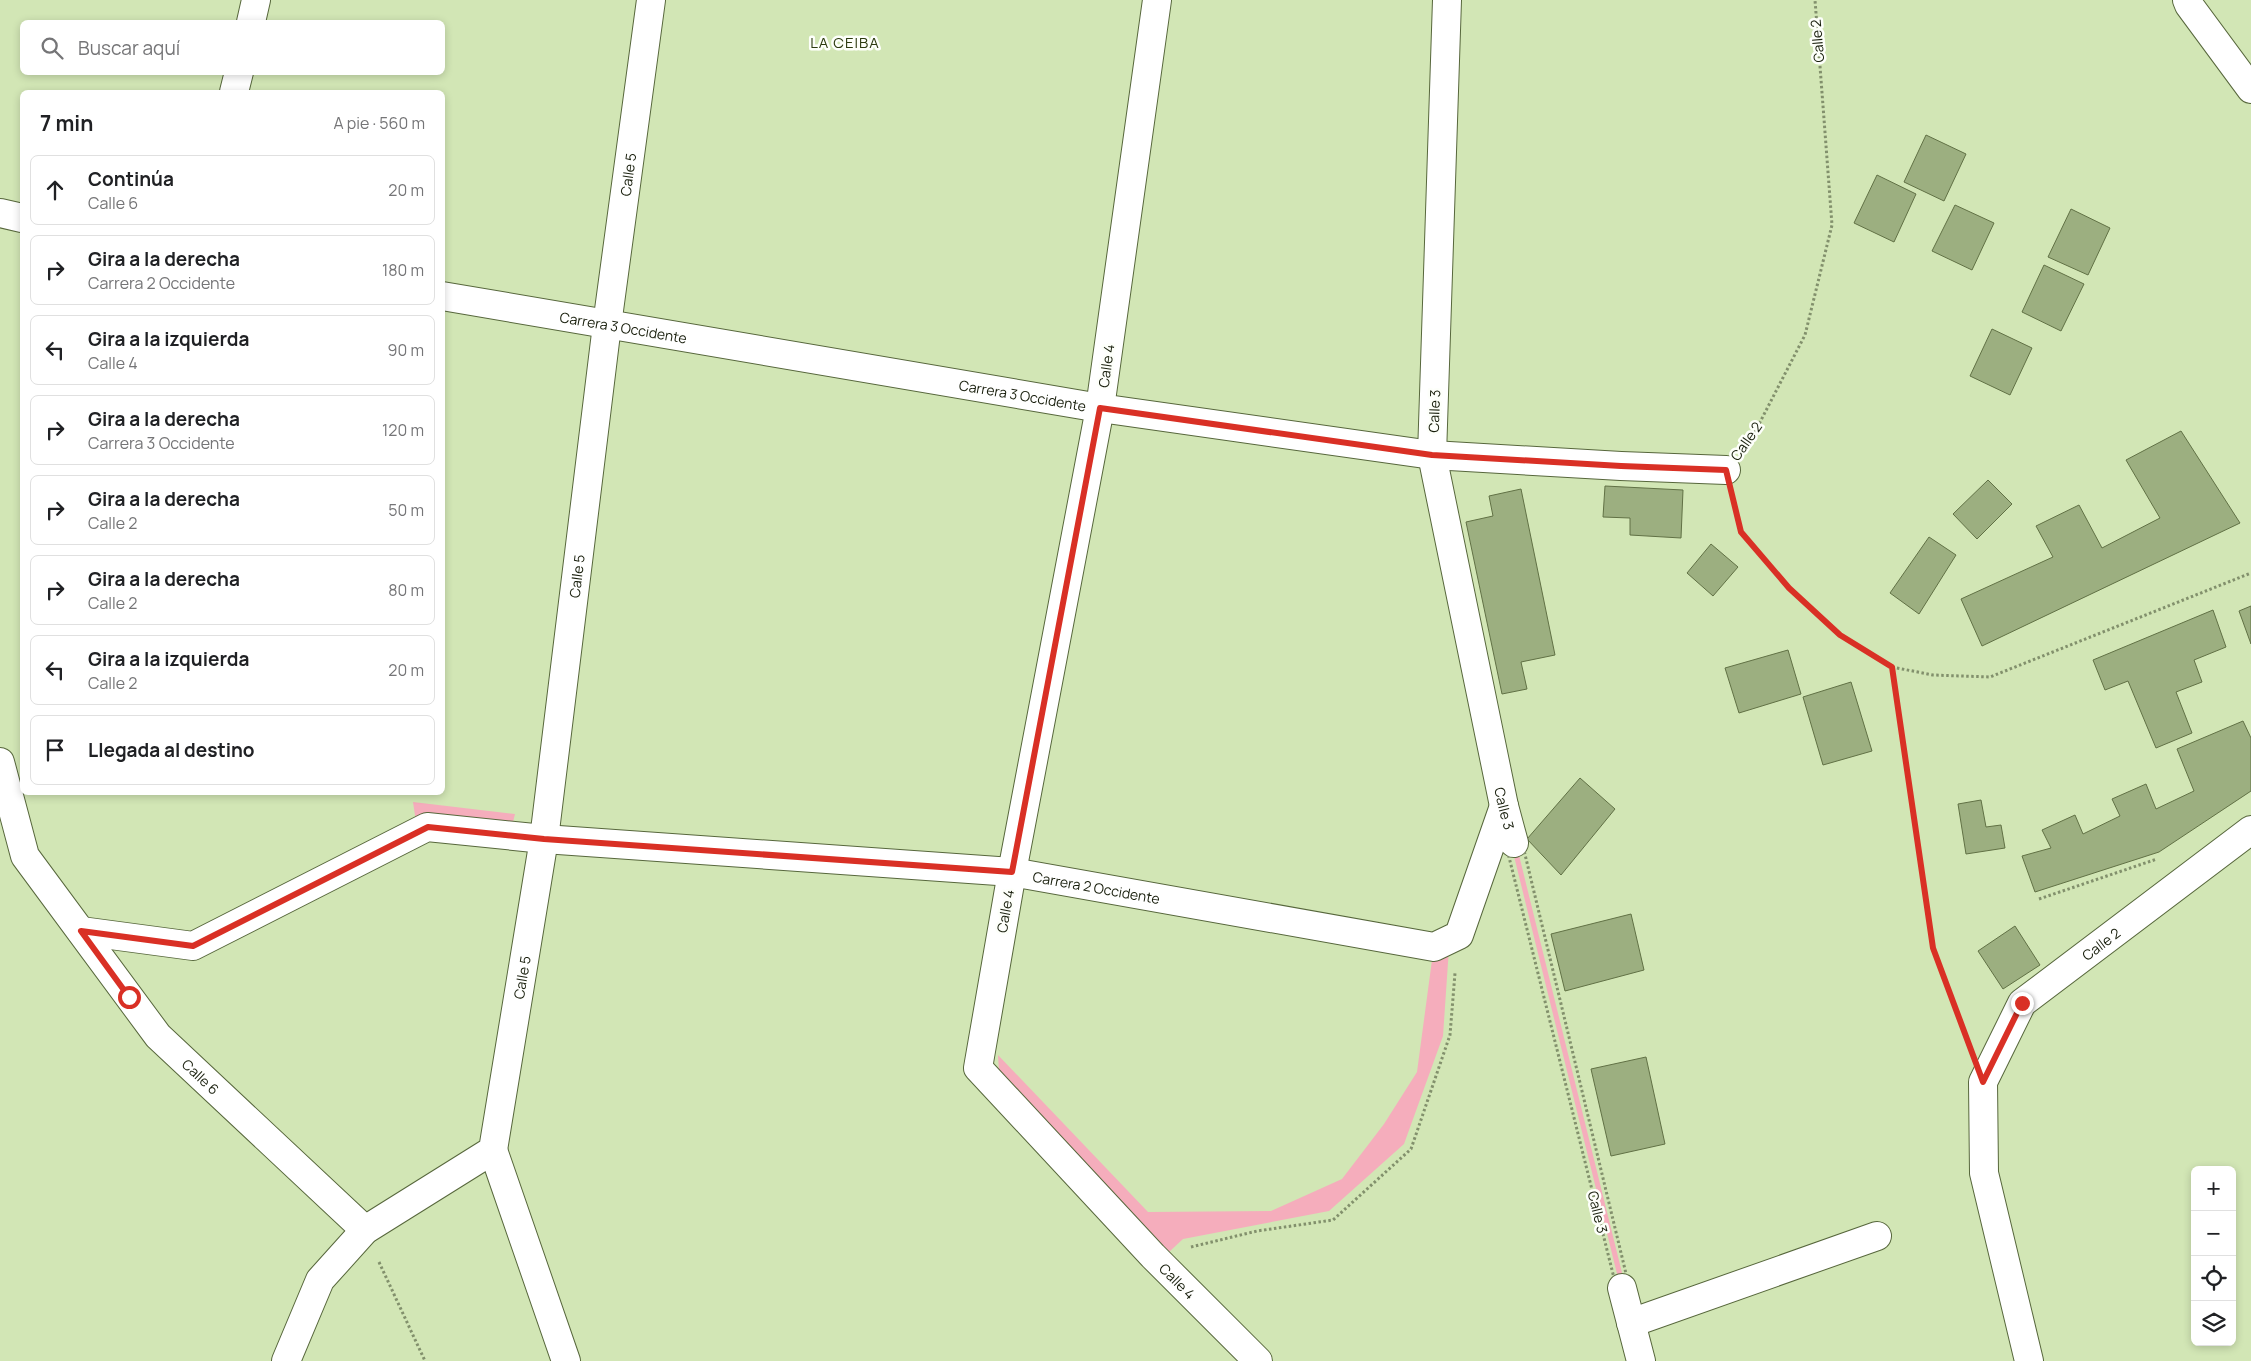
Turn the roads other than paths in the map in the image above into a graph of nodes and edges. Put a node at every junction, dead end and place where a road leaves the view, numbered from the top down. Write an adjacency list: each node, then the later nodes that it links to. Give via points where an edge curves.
1 (256, 0): 6 (street)
2 (651, 0): 13 (street, Calle 5)
3 (1157, 0): 14 (street, Calle 4)
4 (1447, 0): 15 (street, Calle 3)
5 (2187, 0): 8 (street)
6 (251, 20)
7 (238, 75): 9 (street)
8 (2251, 89)
9 (234, 90)
10 (0, 213): 11 (street)
11 (20, 218)
12 (445, 297): 13 (street, Carrera 3 Occidente)
13 (606, 325): 14 (street, Carrera 3 Occidente); 20 (street, Calle 5)
14 (1100, 408): 15 (street, Carrera 3 Occidente); 23 (street, Calle 4)
15 (1432, 455): 16 (street, Carrera 3 Occidente); 18 (street, Calle 3)
16 (1726, 470)
17 (0, 762): 22 (street, Calle 6)
18 (1504, 806): 21 (street, Calle 3); 23 (street, Carrera 2 Occidente, via 1459,935 1434,947)
19 (2251, 830): 34 (street, Calle 2, via 2022,1003 1983,1082 1984,1173)
20 (544, 839): 23 (street, Carrera 2 Occidente); 24 (street, Carrera 2 Occidente, via 428,827 193,946); 25 (street, Calle 5)
21 (1514, 843)
22 (12, 855): 24 (street, Calle 6)
23 (1012, 872): 32 (street, Calle 4, via 978,1068)
24 (81, 931): 26 (street, Calle 6, via 158,1036)
25 (492, 1150): 26 (street); 31 (street, Calle 5)
26 (365, 1230): 30 (street, via 320,1280)
27 (1878, 1236): 29 (street)
28 (1622, 1288): 29 (street)
29 (1631, 1323): 33 (street)
30 (286, 1361)
31 (566, 1361)
32 (1258, 1361)
33 (1641, 1361)
34 (2029, 1361)

